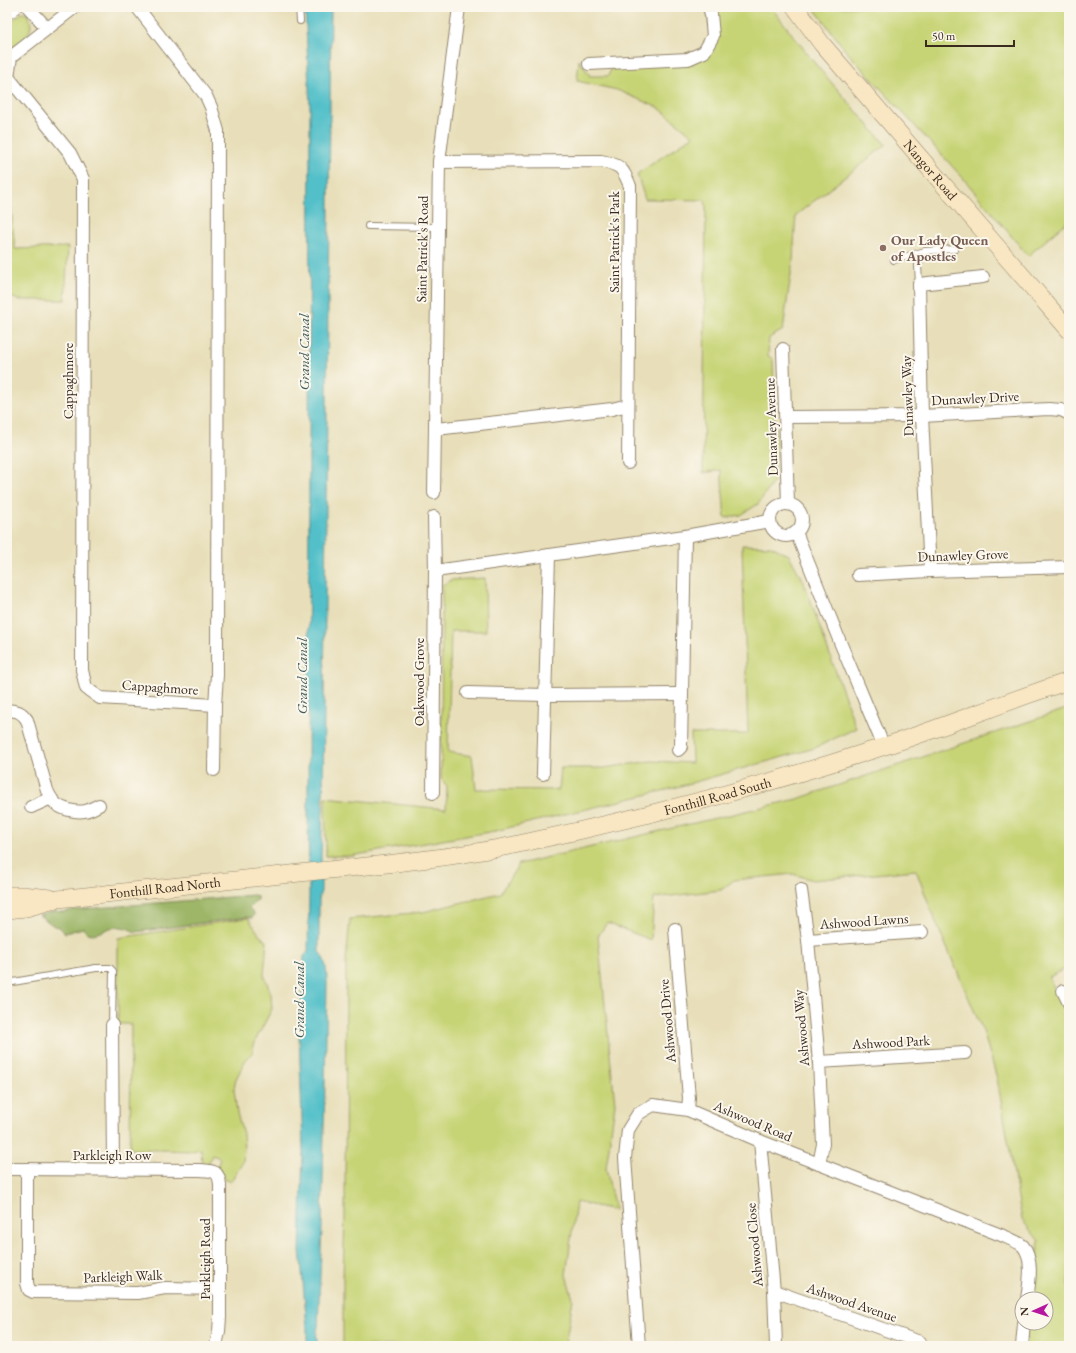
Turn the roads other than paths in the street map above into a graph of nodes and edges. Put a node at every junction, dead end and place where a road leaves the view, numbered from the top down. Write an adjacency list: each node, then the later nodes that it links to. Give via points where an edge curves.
1 (14, 7): 9 (street)
2 (28, 7): 12 (street)
3 (75, 7): 10 (street, Cappaghmore)
4 (137, 7): 48 (street, Cappaghmore, via 206,96 218,131)
5 (299, 7): 11 (lane)
6 (459, 7): 14 (street, Saint Patrick's Road)
7 (709, 7): 13 (street, via 713,36 704,52 688,59)
8 (795, 7): 22 (main road, Nangor Road, via 822,44)
9 (7, 12)
10 (58, 12): 12 (street, Cappaghmore)
11 (300, 21)
12 (47, 28): 48 (street, Cappaghmore, via 11,57 8,77 70,153 83,179 82,670 86,688 100,698)
13 (589, 64)
14 (439, 162): 16 (street, Saint Patrick's Road); 24 (street, Saint Patrick's Park, via 601,161 617,164 624,172 630,186)
15 (368, 226): 16 (lane)
16 (437, 227): 28 (street, Saint Patrick's Road)
17 (955, 249): 18 (lane)
18 (925, 251): 19 (lane); 21 (lane, via 918,265)
19 (894, 260)
20 (983, 277): 21 (street)
21 (919, 284): 26 (street, Dunawley Way)
22 (1069, 330)
23 (783, 349): 27 (street, Dunawley Avenue)
24 (628, 405): 28 (street); 29 (street, Saint Patrick's Park)
25 (1069, 414): 26 (street, Dunawley Drive, via 1049,409)
26 (922, 416): 27 (street, Dunawley Drive); 39 (street, Dunawley Way)
27 (786, 417): 31 (street, Dunawley Avenue)
28 (436, 429): 30 (street, Saint Patrick's Road)
29 (628, 463)
30 (434, 493)
31 (788, 504): 33 (street, via 775,508 771,512); 34 (street, via 793,505 800,513 801,524)
32 (434, 517): 38 (street, Oakwood Grove)
33 (770, 521): 34 (street, via 773,530 782,535); 35 (street)
34 (796, 532): 51 (street)
35 (685, 536): 36 (street); 45 (street)
36 (549, 555): 38 (street); 47 (street)
37 (1069, 567): 39 (street, Dunawley Grove)
38 (435, 571): 55 (street, Oakwood Grove)
39 (930, 571): 40 (street, Dunawley Grove)
40 (858, 576)
41 (1069, 669): 50 (main road, via 981,700)
42 (1069, 680): 46 (main road, Fonthill Road South)
43 (468, 693): 47 (street)
44 (1069, 693): 46 (main road, via 1050,697)
45 (682, 694): 47 (street); 52 (street, via 681,747)
46 (1030, 694): 50 (main road, Fonthill Road South)
47 (546, 695): 54 (street)
48 (215, 705): 53 (street)
49 (7, 710): 56 (street, via 22,713 27,720)
50 (968, 716): 51 (main road, Fonthill Road South)
51 (884, 747): 59 (main road, Fonthill Road South, via 760,785 512,846 442,857)
52 (678, 750)
53 (214, 770)
54 (543, 774)
55 (433, 793)
56 (51, 798): 57 (street, via 59,806 78,812); 58 (street)
57 (99, 805)
58 (31, 807)
59 (273, 876): 62 (main road, Fonthill Road North)
60 (801, 890): 66 (street, Ashwood Way)
61 (7, 895): 62 (main road, Fonthill Road North)
62 (58, 899): 63 (main road, Fonthill Road North, via 26,908)
63 (7, 910)
64 (675, 929): 73 (street, Ashwood Drive)
65 (922, 932): 66 (street, Ashwood Lawns)
66 (808, 940): 72 (street, Ashwood Way)
67 (7, 984): 70 (lane, via 96,968 110,968 113,971)
68 (1063, 991): 69 (street)
69 (1069, 1003)
70 (112, 1025): 78 (street)
71 (965, 1053): 72 (street, Ashwood Park)
72 (819, 1062): 75 (street, Ashwood Way, via 823,1144)
73 (688, 1110): 74 (street, Ashwood Road); 86 (street, Ashwood Road, via 653,1105 638,1114 628,1130 625,1158)
74 (760, 1141): 75 (street, Ashwood Road); 81 (street, Ashwood Close)
75 (819, 1164): 82 (street, Ashwood Road, via 1006,1237 1023,1246 1029,1256)
76 (7, 1169): 77 (street, Parkleigh Row)
77 (27, 1169): 78 (street, Parkleigh Row); 80 (street, Parkleigh Walk, via 27,1283 32,1292 138,1293 165,1288)
78 (113, 1170): 79 (street, Parkleigh Row, via 200,1170)
79 (215, 1173): 80 (street, Parkleigh Road, via 220,1185)
80 (219, 1289): 85 (street, Parkleigh Road, via 219,1331)
81 (774, 1291): 84 (street, Ashwood Avenue); 87 (street, Ashwood Close)
82 (1028, 1291)
83 (1023, 1331): 88 (street)
84 (920, 1342)
85 (216, 1346)
86 (639, 1346)
87 (776, 1346)
88 (1022, 1346)

